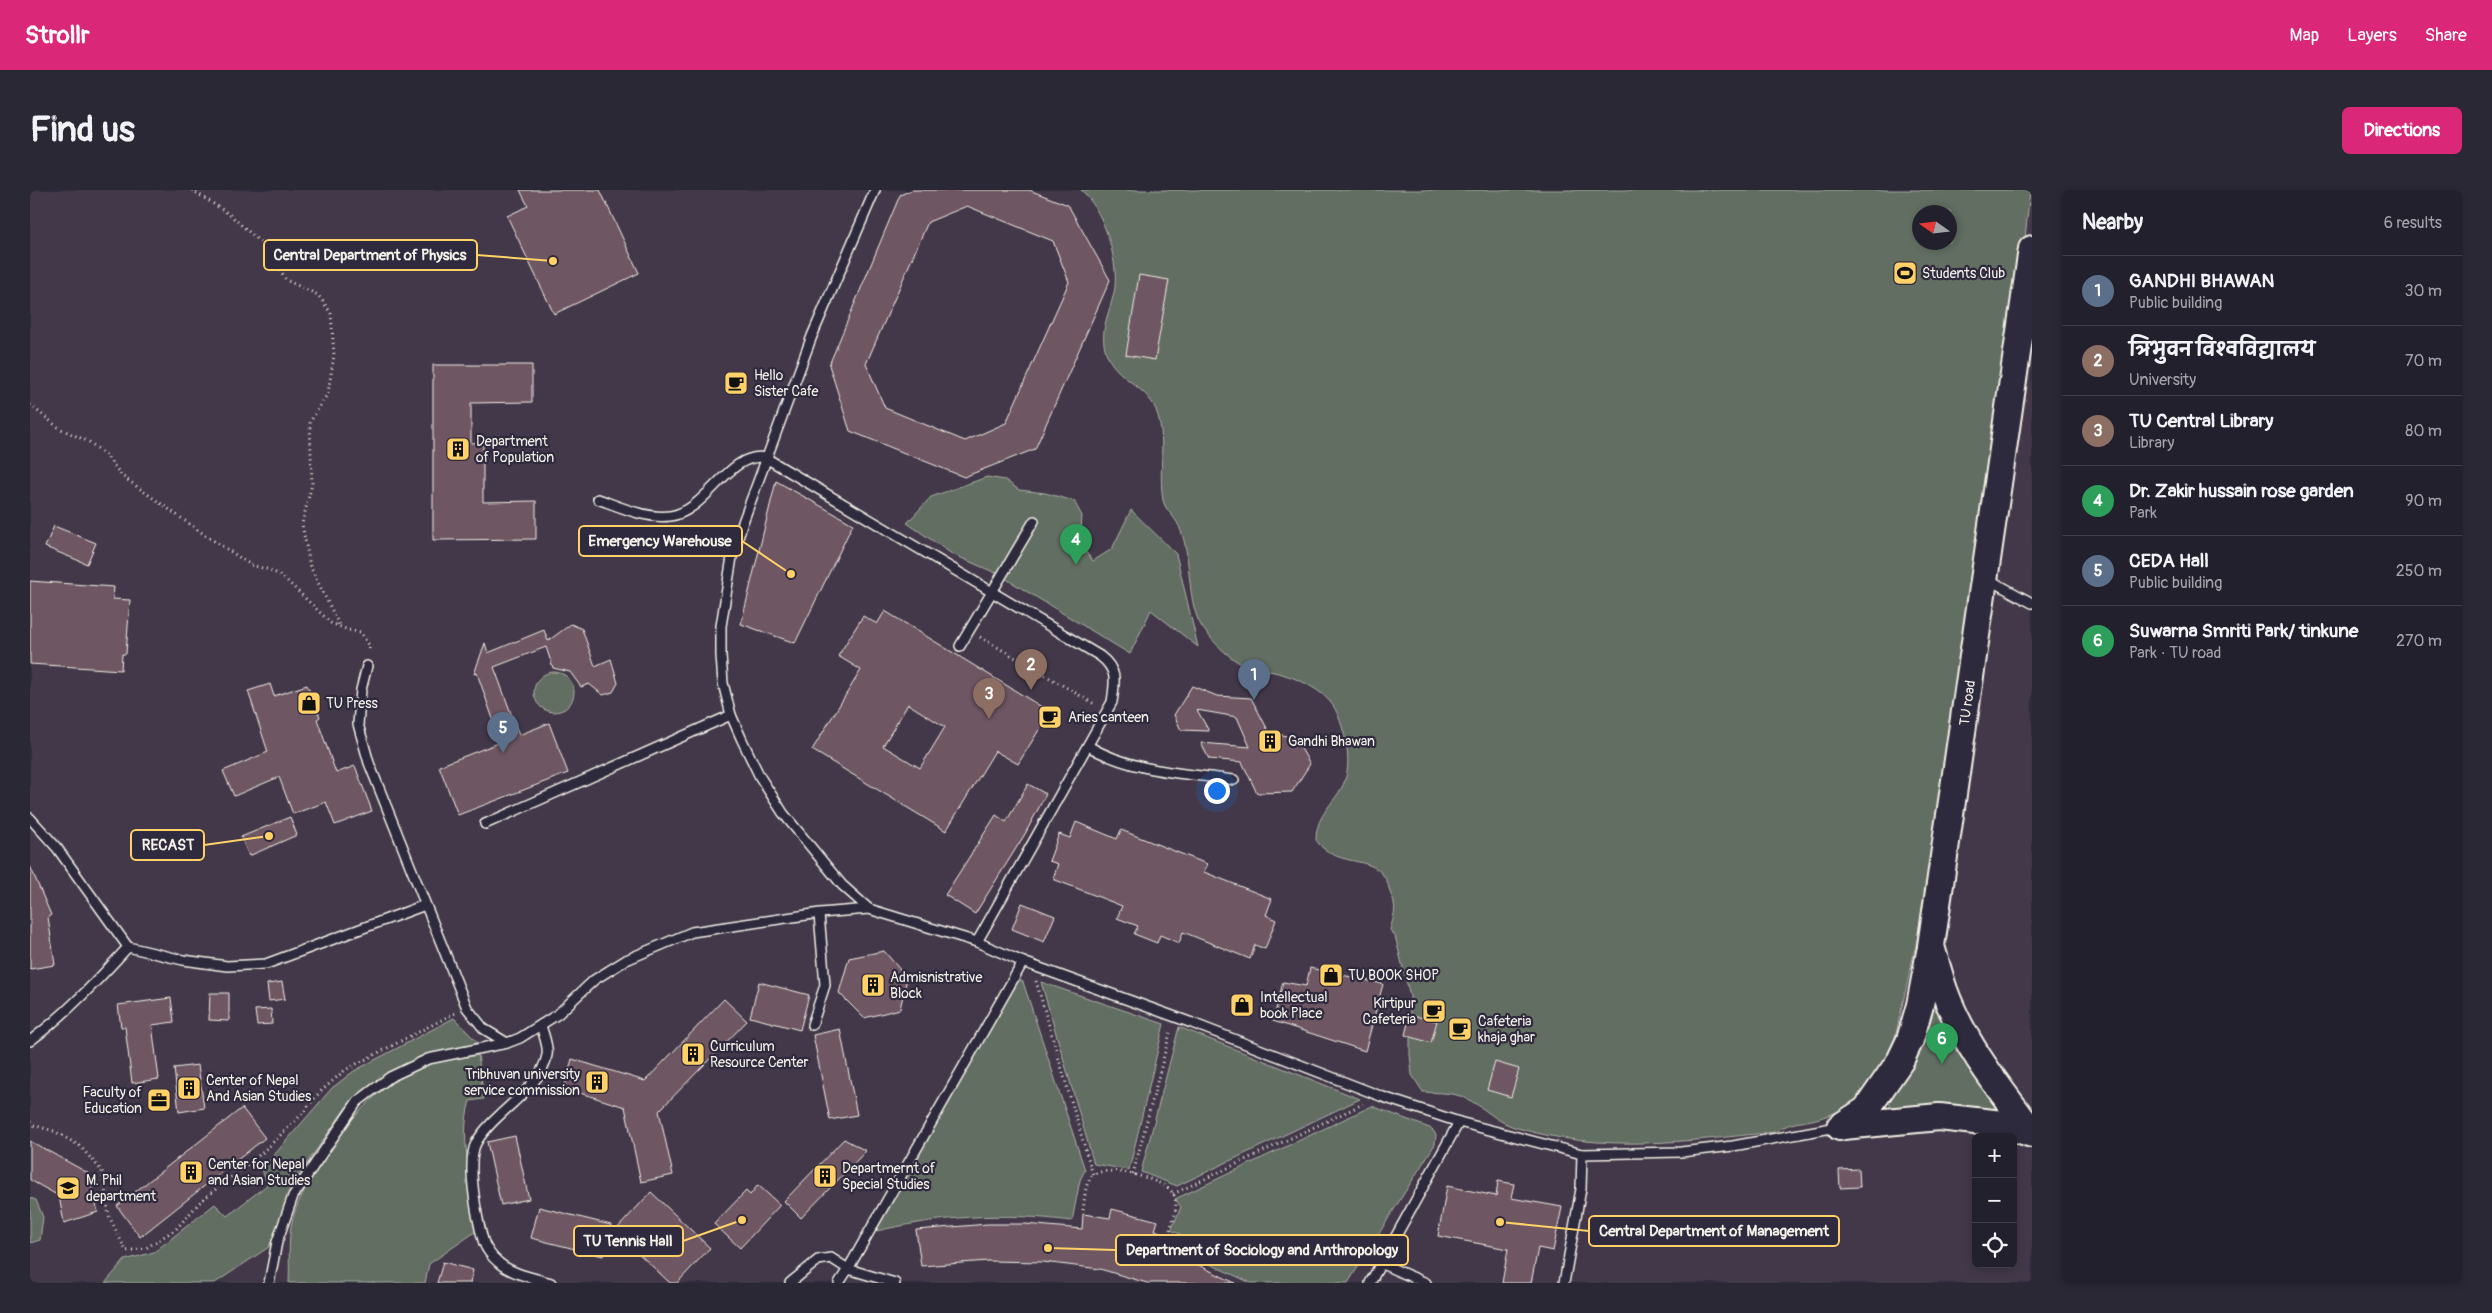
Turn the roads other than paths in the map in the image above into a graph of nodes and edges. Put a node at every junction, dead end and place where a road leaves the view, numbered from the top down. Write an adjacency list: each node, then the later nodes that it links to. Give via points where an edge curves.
1 (875, 190): 3 (lane, via 812,336)
2 (2032, 249): 6 (street, TU road)
3 (766, 458): 4 (lane, via 750,458 736,466 694,506 676,514 646,514); 7 (lane); 11 (lane, via 732,557 726,591 721,655)
4 (598, 499)
5 (1034, 521): 7 (lane)
6 (1986, 578): 8 (lane); 20 (street, TU road)
7 (992, 592): 9 (lane); 12 (lane, via 1110,664 1115,680 1112,702)
8 (2032, 603)
9 (960, 646)
10 (367, 666): 16 (lane, via 358,724 369,763)
11 (732, 715): 15 (lane); 17 (lane, via 760,778 783,813 842,885)
12 (1088, 746): 13 (lane, via 1106,757 1136,766); 19 (lane)
13 (1234, 780)
14 (30, 818): 21 (lane, via 57,848)
15 (485, 824)
16 (425, 905): 21 (lane, via 266,964 227,966); 26 (lane, via 467,1008 484,1029)
17 (869, 909): 18 (lane); 19 (lane)
18 (819, 914): 23 (lane, via 692,932 657,945 594,980 558,1014); 24 (lane, via 826,985)
19 (977, 942): 22 (lane)
20 (1931, 946): 28 (street, via 1920,1005 1900,1061 1866,1110); 29 (street, TU road, via 1944,990 1960,1027 1984,1067)
21 (128, 947): 25 (lane)
22 (1023, 962): 27 (lane, via 1383,1097); 32 (lane)
23 (541, 1025): 26 (lane); 34 (lane, via 548,1054 539,1077 491,1122 476,1144 472,1166 483,1242 490,1254 510,1270)
24 (812, 1026)
25 (30, 1041)
26 (507, 1044): 33 (lane, via 428,1059 390,1077 357,1102 293,1196 277,1242)
27 (1459, 1122): 30 (lane); 31 (lane)
28 (1840, 1127): 29 (street, via 1940,1117 2002,1124); 30 (lane, via 1681,1152)
29 (2032, 1133)
30 (1582, 1154): 40 (lane, via 1581,1189)
31 (1382, 1264): 38 (lane); 39 (lane)
32 (848, 1269): 35 (lane, via 831,1258 818,1260); 36 (lane); 37 (lane)
33 (269, 1283)
34 (551, 1283)
35 (790, 1283)
36 (839, 1283)
37 (895, 1283)
38 (1370, 1283)
39 (1426, 1283)
40 (1564, 1283)

